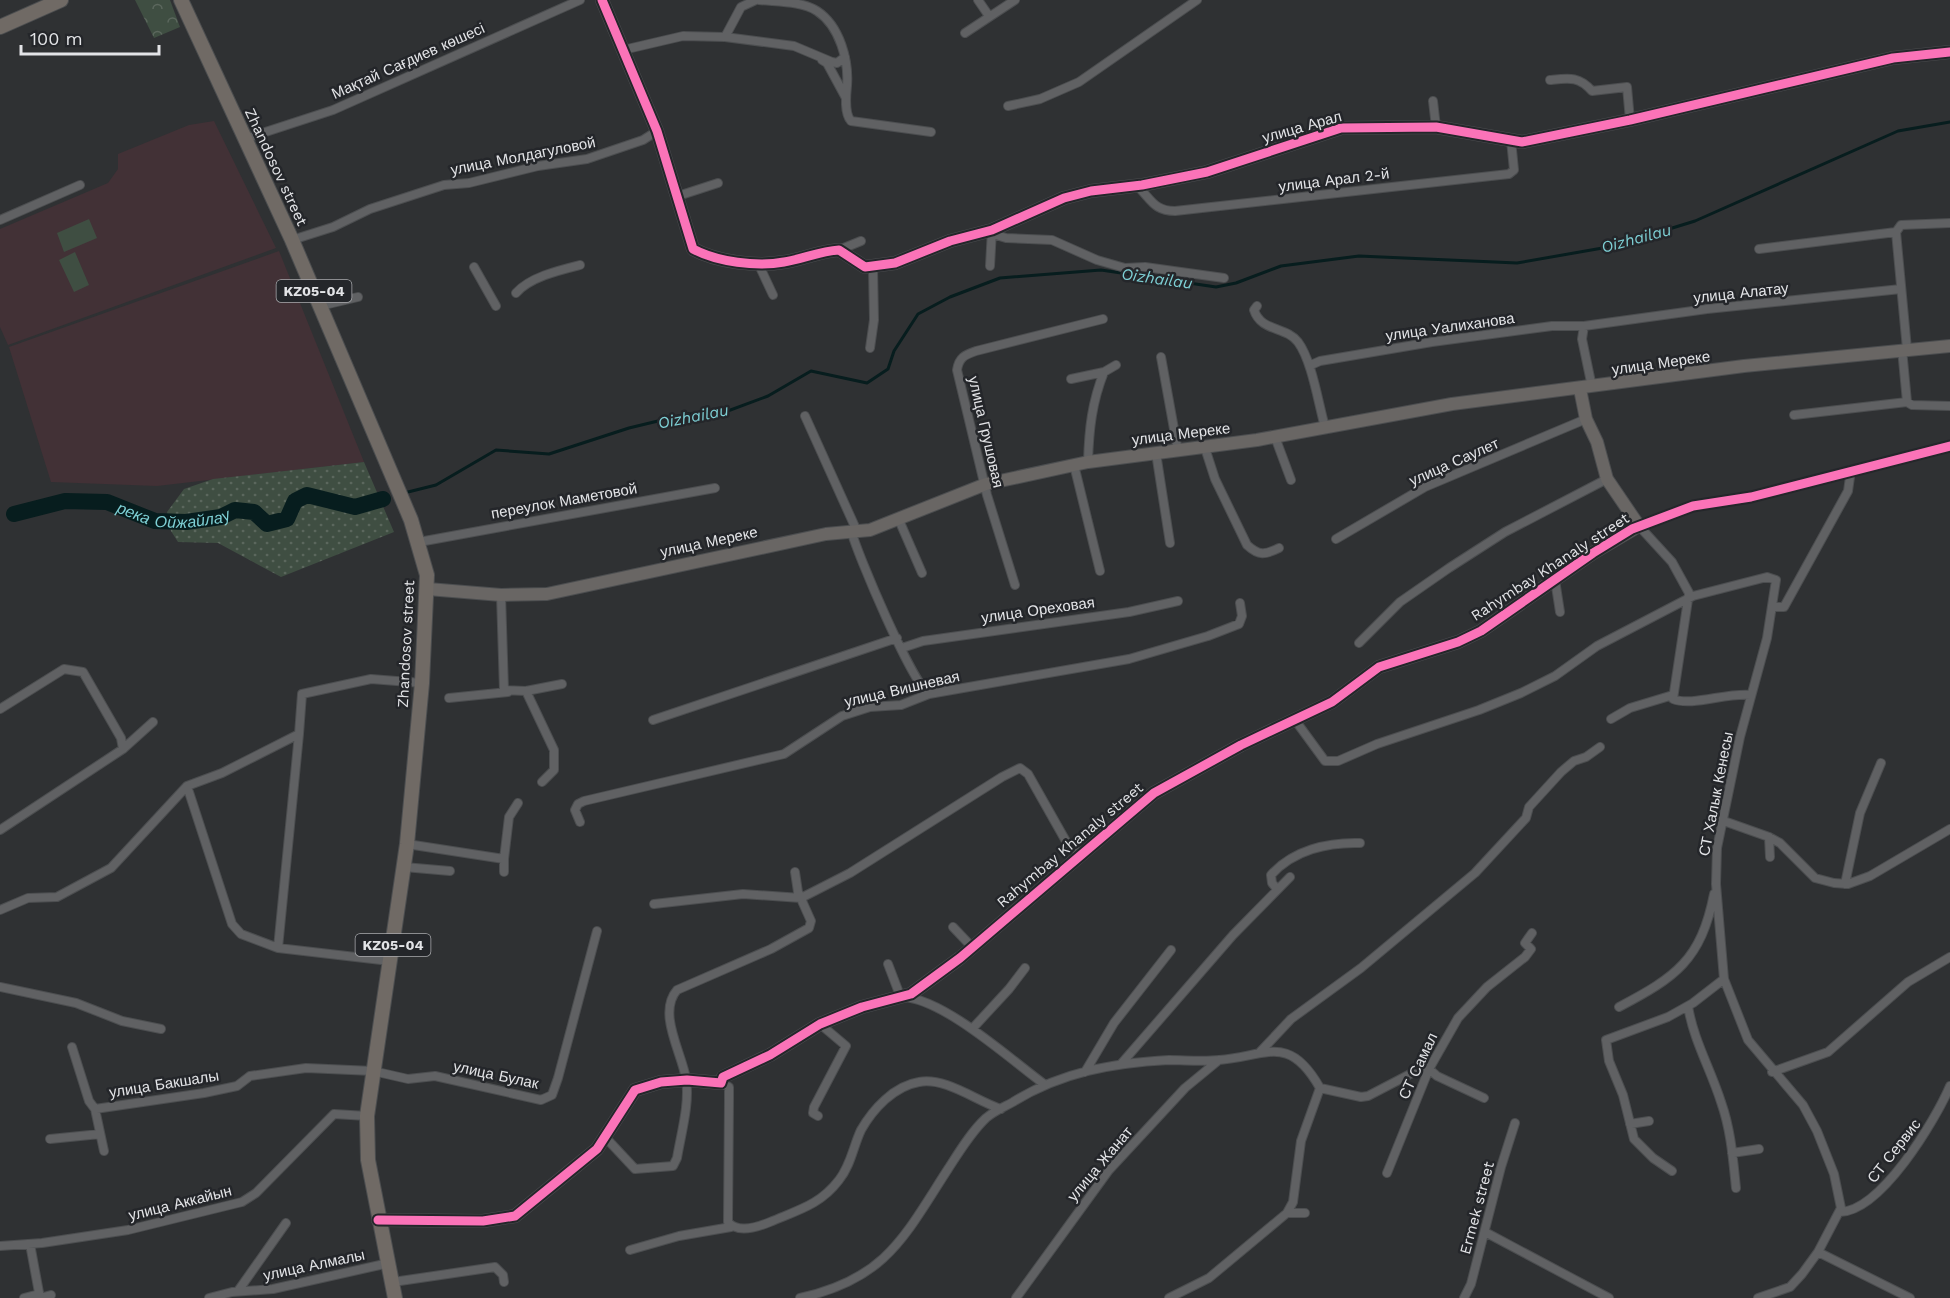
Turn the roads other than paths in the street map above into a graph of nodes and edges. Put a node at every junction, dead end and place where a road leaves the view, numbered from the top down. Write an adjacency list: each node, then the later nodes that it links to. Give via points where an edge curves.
1 (61, 0): 10 (main road)
2 (181, 0): 25 (main road, Zhandosov street / KZ05-04)
3 (580, 0): 25 (street, Мақтай Сағдиев көшесі, via 333,110)
4 (602, 0): 13 (street)
5 (757, 0): 12 (street, via 741,8); 15 (street, via 817,11 835,32)
6 (978, 0): 9 (street)
7 (1015, 0): 9 (street)
8 (1197, 0): 20 (street, via 1079,82 1040,99)
9 (989, 16): 11 (street)
10 (0, 27)
11 (965, 33)
12 (725, 37): 13 (street, via 683,36); 16 (street, via 794,46)
13 (623, 50): 23 (street)
14 (1950, 52): 21 (street, улица Арал, via 1893,58)
15 (845, 57): 16 (street, via 837,63); 18 (street)
16 (822, 59): 18 (street)
17 (1550, 80): 21 (street, via 1575,78 1592,91 1627,87)
18 (846, 98): 24 (street, via 851,121)
19 (1433, 101): 22 (street)
20 (1008, 106)
21 (1629, 120): 26 (street, улица Арал, via 1522,142)
22 (1436, 127): 26 (street, улица Арал); 29 (street, улица Арал, via 1341,128 1207,172)
23 (657, 131): 30 (street); 35 (street, улица Молдагуловой, via 643,140 587,159 444,185)
24 (931, 132)
25 (244, 139): 35 (main road, Zhandosov street / KZ05-04)
26 (1512, 140): 29 (street, улица Арал 2-й, via 1514,170 1509,174 1175,211 1155,207)
27 (718, 183): 30 (street)
28 (80, 185): 31 (street)
29 (1136, 185): 33 (street, улица Арал, via 1064,198)
30 (678, 196): 39 (street, via 693,249)
31 (0, 220)
32 (1950, 223): 34 (street, via 1909,223)
33 (992, 230): 41 (street); 43 (street, улица Арал); 44 (street, via 1006,238 1052,240 1125,268 1145,267)
34 (1896, 232): 37 (street); 45 (street)
35 (292, 240): 49 (main road, Zhandosov street / KZ05-04)
36 (861, 241): 38 (street)
37 (1759, 249)
38 (839, 250): 39 (street, via 784,262); 43 (street)
39 (758, 263): 47 (street)
40 (580, 265): 46 (street, via 548,274)
41 (990, 266)
42 (474, 267): 50 (street)
43 (873, 268): 55 (street)
44 (1224, 278)
45 (1901, 289): 53 (street, улица Алатау); 56 (street)
46 (516, 293)
47 (773, 295)
48 (358, 297): 49 (street)
49 (320, 306): 87 (main road, Zhandosov street / KZ05-04)
50 (496, 306)
51 (1257, 306): 59 (street, via 1254,310 1260,321 1291,334)
52 (1103, 319): 81 (street, улица Грушовая, via 961,358 957,370)
53 (1584, 326): 59 (street, улица Уалиханова, via 1552,326 1432,342); 63 (street)
54 (1950, 346): 56 (street, улица Мереке)
55 (870, 348)
56 (1904, 349): 63 (street, улица Мереке); 65 (street)
57 (1161, 357): 74 (street)
58 (1116, 365): 60 (street)
59 (1311, 365): 70 (street, via 1309,371)
60 (1104, 372): 61 (street); 64 (street)
61 (1082, 377): 62 (street); 64 (street, via 1095,383)
62 (1071, 379)
63 (1586, 388): 69 (street); 70 (street, улица Мереке, via 1452,404)
64 (1095, 397): 76 (street, via 1089,422)
65 (1907, 402): 66 (street); 67 (street)
66 (1950, 406)
67 (1794, 415)
68 (805, 416): 85 (street)
69 (1586, 419): 79 (street); 86 (street, улица Саулет, via 1425,487)
70 (1325, 427): 71 (street, улица Мереке)
71 (1275, 437): 73 (street, улица Мереке); 80 (street)
72 (1950, 446): 78 (street, Rahymbay Khanaly street)
73 (1205, 448): 74 (street, улица Мереке); 89 (street, via 1215,479 1247,545 1264,554)
74 (1178, 451): 75 (street, улица Мереке)
75 (1156, 453): 76 (street, улица Мереке); 88 (street)
76 (1088, 462): 77 (street, улица Мереке)
77 (1074, 465): 81 (street, улица Мереке); 90 (street)
78 (1851, 470): 84 (street, Rahymbay Khanaly street, via 1751,497 1693,506); 99 (street, via 1848,491 1784,607)
79 (1607, 479): 84 (street); 102 (street, via 1504,532 1449,568 1400,602)
80 (1291, 480)
81 (986, 484): 83 (street, улица Мереке); 93 (street, улица Грушовая)
82 (716, 489): 87 (street, переулок Маметовой)
83 (899, 520): 85 (street, улица Мереке, via 870,530); 91 (street)
84 (1639, 526): 92 (street, Rahymbay Khanaly street); 96 (street, via 1672,562 1689,593)
85 (854, 530): 95 (street, улица Мереке, via 699,559 547,594); 101 (street)
86 (1336, 539)
87 (419, 542): 94 (main road, Zhandosov street / KZ05-04)
88 (1170, 543)
89 (1279, 548)
90 (1100, 571)
91 (922, 573)
92 (1555, 580): 100 (street); 115 (street, Rahymbay Khanaly street, via 1481,631 1379,667 1332,702)
93 (1015, 585)
94 (428, 589): 95 (street, улица Мереке); 104 (main road, Zhandosov street / KZ05-04)
95 (501, 595): 106 (street)
96 (1688, 599): 99 (street, СТ Халык Кенесы, via 1767,577 1776,580); 109 (street); 115 (street, via 1597,646 1530,689 1338,761 1324,761)
97 (1178, 601): 103 (street, улица Ореховая, via 1130,612 923,641)
98 (1240, 603): 108 (street, улица Вишневая, via 1239,624 1208,636 1129,659)
99 (1773, 607): 110 (street, СТ Халык Кенесы)
100 (1560, 612)
101 (897, 638): 103 (street); 114 (street)
102 (1359, 644)
103 (902, 648): 108 (street, via 921,688)
104 (422, 683): 117 (street, via 370,679 302,694); 130 (main road, Zhandosov street / KZ05-04)
105 (562, 684): 107 (street)
106 (503, 690): 107 (street); 111 (street)
107 (526, 691): 121 (street, via 554,750 554,770)
108 (929, 694): 125 (street, улица Вишневая, via 901,705 870,707 842,716 784,754 584,801 575,810)
109 (1673, 695): 110 (street, via 1677,701); 113 (street, via 1630,708)
110 (1751, 695): 124 (street, СТ Халык Кенесы)
111 (449, 698)
112 (0, 709): 119 (street, via 64,669 83,672 121,738)
113 (1611, 719)
114 (653, 720)
115 (1295, 720): 131 (street, Rahymbay Khanaly street, via 1240,745 1154,793)
116 (153, 722): 119 (street)
117 (299, 734): 122 (street); 149 (street)
118 (1600, 747): 166 (street, via 1561,772 1529,807 1526,818 1475,873 1361,968 1291,1019)
119 (123, 749): 127 (street)
120 (1881, 764): 140 (street, via 1860,813)
121 (542, 782)
122 (187, 786): 144 (street, via 111,868 57,897 28,898); 149 (street, via 232,924 241,934)
123 (518, 802): 133 (street, via 509,817)
124 (1721, 820): 128 (street); 139 (street, СТ Халык Кенесы)
125 (580, 822)
126 (1950, 829): 140 (street, via 1879,871)
127 (0, 830)
128 (1769, 837): 132 (street); 140 (street, via 1815,878)
129 (1360, 843): 141 (street, via 1323,846 1279,865 1271,875)
130 (407, 844): 133 (street); 134 (main road, Zhandosov street / KZ05-04)
131 (1081, 855): 142 (street, via 1067,843 1028,774 1020,768 850,873); 148 (street, Rahymbay Khanaly street)
132 (1770, 857)
133 (504, 859): 136 (street)
134 (404, 867): 135 (street); 152 (main road, Zhandosov street / KZ05-04)
135 (450, 871)
136 (504, 872)
137 (795, 872): 142 (street)
138 (1290, 877): 141 (street)
139 (1716, 884): 155 (street, СТ Халык Кенесы); 161 (street, via 1704,934 1694,952 1677,970)
140 (1845, 884)
141 (1277, 889): 168 (street)
142 (801, 898): 143 (street, via 743,894); 173 (street, via 811,921 809,928 677,990 672,996 668,1009)
143 (654, 904)
144 (0, 910)
145 (953, 927): 148 (street)
146 (597, 931): 170 (street, улица Булак, via 552,1095 534,1100 444,1077 408,1079)
147 (1532, 933): 169 (street, СТ Самал, via 1525,943 1531,949 1525,957 1466,1008)
148 (972, 947): 159 (street, Rahymbay Khanaly street)
149 (278, 948): 152 (street)
150 (1171, 950): 171 (street, via 1114,1023)
151 (1950, 957): 172 (street, via 1908,982 1828,1052)
152 (390, 961): 170 (main road, Zhandosov street / KZ05-04)
153 (888, 964): 159 (street)
154 (1025, 968): 164 (street)
155 (1724, 979): 157 (street); 158 (street, СТ Халык Кенесы)
156 (0, 987): 163 (street, via 76,1003 122,1021)
157 (1715, 988): 158 (street); 160 (street)
158 (1727, 991): 172 (street, СТ Халык Кенесы, via 1748,1040)
159 (902, 997): 162 (street, Rahymbay Khanaly street, via 862,1007); 164 (street, via 921,999)
160 (1688, 1006): 185 (street, via 1606,1040); 192 (street, via 1694,1033 1722,1104)
161 (1619, 1007)
162 (820, 1024): 174 (street, Rahymbay Khanaly street, via 770,1055 723,1077); 182 (street, via 846,1046 814,1107 813,1113)
163 (161, 1029)
164 (972, 1029): 175 (street)
165 (72, 1047): 179 (street, улица Бакшалы)
166 (1260, 1052): 167 (street); 177 (street, via 1291,1055)
167 (1219, 1060): 168 (street); 219 (street, улица Жанат, via 1185,1088 1109,1170)
168 (1121, 1064): 171 (street)
169 (1429, 1069): 177 (street, via 1416,1071 1368,1096); 178 (street); 195 (street, СТ Самал)
170 (373, 1071): 179 (street, улица Бакшалы, via 306,1068 250,1076 237,1086 204,1094); 181 (main road, Zhandosov street / KZ05-04)
171 (1085, 1072): 175 (street)
172 (1772, 1072): 197 (street, СТ Халык Кенесы, via 1803,1105 1817,1131 1834,1174)
173 (687, 1080): 174 (street); 187 (street, via 652,1083 635,1090); 191 (street, via 673,1166 635,1169)
174 (721, 1083): 202 (street, via 729,1087)
175 (1044, 1084): 180 (street)
176 (1950, 1086): 197 (street, СТ Сервис, via 1934,1122 1884,1187 1857,1210)
177 (1320, 1088): 198 (street, via 1301,1141 1293,1202)
178 (1484, 1098)
179 (95, 1109): 186 (street)
180 (1001, 1109): 202 (street, via 930,1081 903,1088 880,1104 870,1117 844,1174 817,1203 760,1226); 218 (street, via 974,1131 911,1225 874,1267 851,1283)
181 (367, 1116): 200 (main road, Zhandosov street / KZ05-04, via 368,1160); 204 (street, улица Аккайын, via 334,1114 256,1194 242,1202 128,1230)
182 (818, 1116)
183 (1649, 1121): 185 (street)
184 (1515, 1123): 203 (street, Ermek street)
185 (1630, 1124): 194 (street, via 1634,1139)
186 (100, 1134): 188 (street); 190 (street)
187 (606, 1138): 191 (street); 200 (street, via 515,1216 483,1221)
188 (50, 1139)
189 (1759, 1149): 192 (street)
190 (104, 1151)
191 (617, 1152): 193 (street)
192 (1732, 1153): 196 (street)
193 (621, 1166)
194 (1672, 1171)
195 (1387, 1173)
196 (1736, 1188)
197 (1840, 1212): 207 (street)
198 (1287, 1213): 199 (street); 220 (street, via 1209,1278)
199 (1305, 1213)
200 (378, 1220): 208 (main road, Zhandosov street / KZ05-04)
201 (286, 1223): 211 (street)
202 (727, 1226): 206 (street)
203 (1485, 1232): 221 (street, Ermek street); 222 (street)
204 (30, 1244): 205 (street, улица Аккайын); 214 (street)
205 (0, 1246)
206 (630, 1250)
207 (1818, 1252): 212 (street); 224 (street)
208 (389, 1263): 209 (main road, Zhandosov street / KZ05-04); 211 (street, улица Алмалы, via 273,1289)
209 (393, 1282): 210 (street, via 495,1268); 217 (main road, Zhandosov street / KZ05-04)
210 (504, 1282)
211 (238, 1292): 216 (street, улица Алмалы)
212 (1783, 1294): 223 (street)
213 (51, 1295): 214 (street)
214 (40, 1297): 215 (street)
215 (24, 1298)
216 (209, 1298)
217 (395, 1298)
218 (800, 1298)
219 (1016, 1298)
220 (1169, 1298)
221 (1464, 1298)
222 (1609, 1298)
223 (1758, 1298)
224 (1910, 1298)

